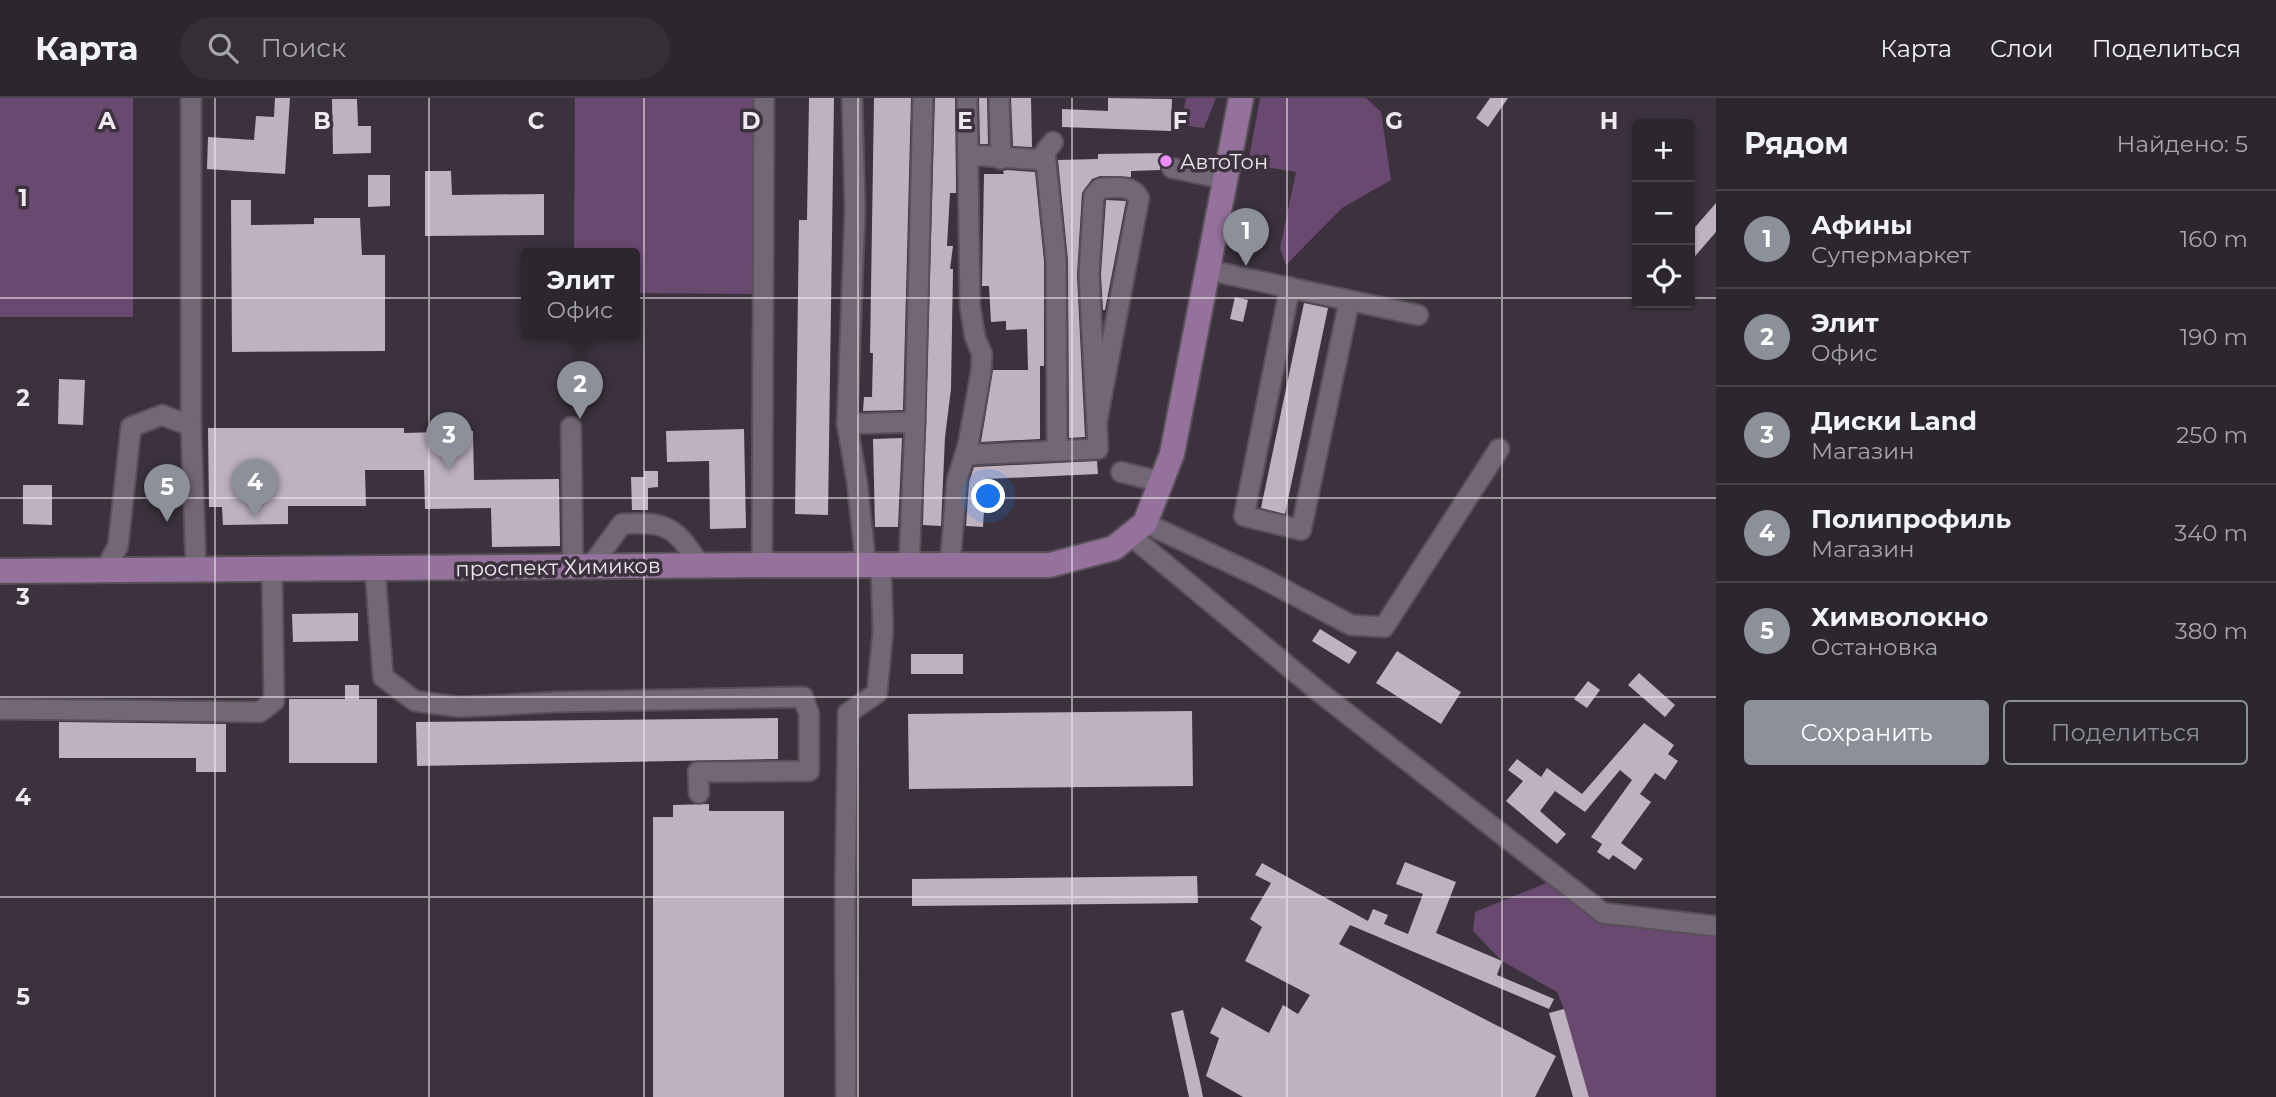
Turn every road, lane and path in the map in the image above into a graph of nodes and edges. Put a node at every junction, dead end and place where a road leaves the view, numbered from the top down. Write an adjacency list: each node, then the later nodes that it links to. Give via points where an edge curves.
1 (191, 98): 19 (street)
2 (764, 98): 28 (street)
3 (852, 98): 18 (street, via 855,209)
4 (923, 98): 17 (street)
5 (967, 98): 8 (street)
6 (999, 98): 9 (street)
7 (1241, 98): 11 (main road)
8 (968, 155): 9 (street); 23 (street, via 970,306 982,354)
9 (1001, 159): 22 (street, via 1049,151 1056,260)
10 (1172, 168): 11 (street)
11 (1225, 179): 12 (main road)
12 (1207, 270): 13 (street); 25 (main road, via 1172,454)
13 (1290, 287): 14 (street); 14 (street, via 1244,516 1301,530)
14 (1349, 302): 15 (street)
15 (1418, 315)
16 (1097, 421): 16 (street, via 1139,198 1129,188 1101,188 1094,195 1089,274); 22 (street, via 1098,449)
17 (915, 422): 18 (street); 31 (street)
18 (847, 424): 30 (street)
19 (191, 426): 33 (street); 36 (street, via 162,415 131,427 118,546)
20 (571, 427): 32 (street)
21 (1499, 449): 26 (street, via 1384,627 1351,625 1237,566)
22 (1057, 451): 23 (street)
23 (965, 455): 29 (street, via 957,480)
24 (1121, 472): 25 (street)
25 (1161, 482): 26 (main road)
26 (1130, 535): 29 (main road, проспект Химиков, via 1050,565); 40 (street, via 1318,691 1603,913)
27 (700, 565): 28 (main road, проспект Химиков); 32 (main road, проспект Химиков); 32 (street, via 680,536 665,526 640,523 622,524)
28 (762, 565): 30 (main road, проспект Химиков)
29 (950, 565): 31 (main road, проспект Химиков)
30 (873, 566): 31 (main road, проспект Химиков); 41 (street, via 883,631 877,693 848,713)
31 (909, 566)
32 (582, 567): 35 (main road, проспект Химиков)
33 (196, 569): 34 (main road, проспект Химиков); 36 (main road, проспект Химиков)
34 (272, 569): 35 (main road, проспект Химиков); 38 (street, via 274,701 260,712)
35 (375, 569): 39 (street, via 383,677 415,701 460,707 803,697 809,714 809,771 698,772)
36 (105, 570): 37 (main road, проспект Химиков)
37 (0, 571)
38 (0, 709)
39 (699, 793)
40 (1716, 926)
41 (846, 1097)

